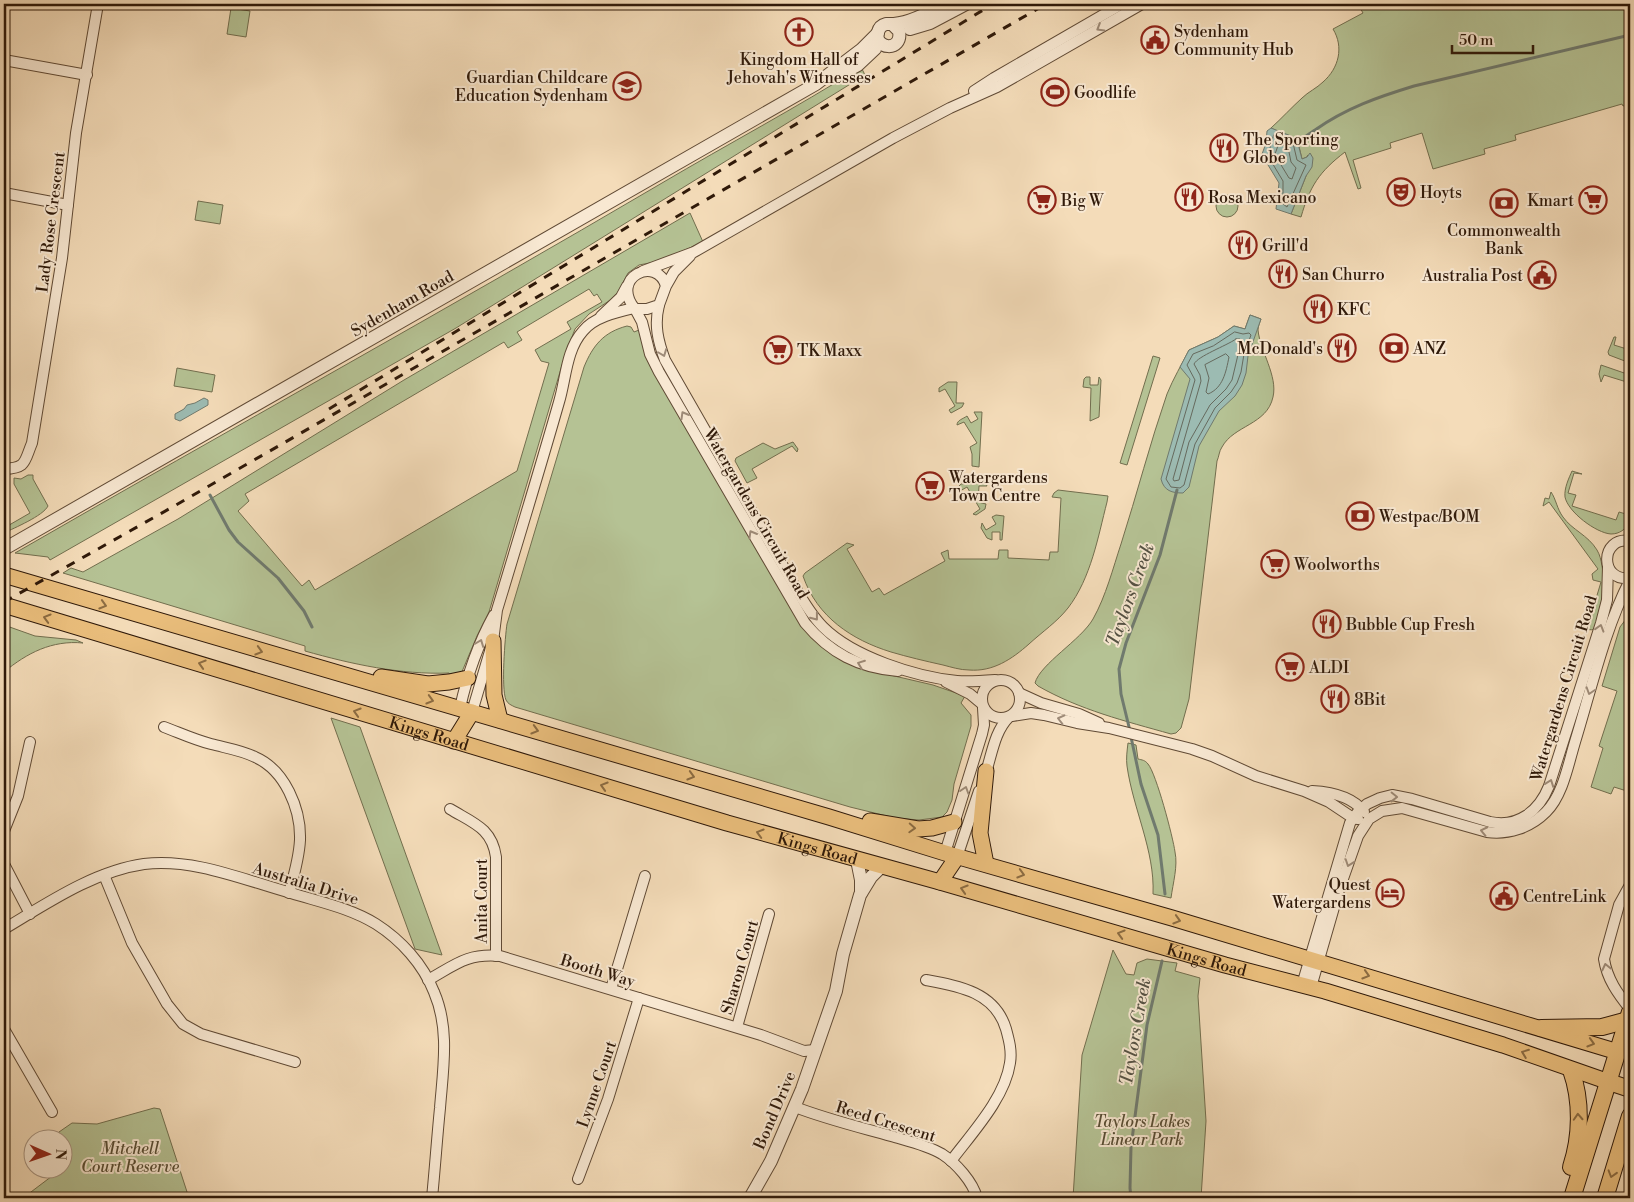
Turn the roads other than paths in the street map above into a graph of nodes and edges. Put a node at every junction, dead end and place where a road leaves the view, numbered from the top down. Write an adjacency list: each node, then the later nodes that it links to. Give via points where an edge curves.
1 (98, 4): 11 (street, Lady Rose Crescent)
2 (944, 4): 6 (street, via 927,14)
3 (966, 4): 8 (street, via 930,23 913,27)
4 (1122, 4): 13 (street, via 994,78)
5 (1142, 4): 13 (street, one-way to 13, via 1005,83)
6 (892, 24): 7 (street, via 883,26); 8 (street, via 899,31)
7 (878, 33): 9 (street, via 878,39); 12 (street, Sydenham Road)
8 (900, 38): 9 (street, via 892,46)
9 (885, 46): 12 (street, Sydenham Road, via 871,51 848,71)
10 (4, 60): 11 (street)
11 (87, 75): 15 (street, Lady Rose Crescent, via 71,167)
12 (816, 84): 26 (street, Sydenham Road)
13 (950, 108): 16 (street)
14 (4, 193): 15 (street)
15 (68, 205): 23 (street, Lady Rose Crescent, via 32,443 22,466)
16 (694, 252): 17 (street); 19 (street, via 678,267)
17 (643, 271): 18 (street); 19 (street, via 661,276)
18 (628, 285): 21 (street, via 627,296); 22 (street, via 621,297)
19 (666, 286): 20 (street)
20 (659, 305): 21 (street, via 647,309); 35 (street, Watergardens Circuit Road, one-way to 35, via 656,331 666,360 809,610 825,629 846,645)
21 (634, 308): 22 (street); 35 (street, Watergardens Circuit Road, one-way to 21, via 859,664 827,645 805,623 659,372)
22 (594, 322): 32 (street, via 581,332 571,353)
23 (4, 471)
24 (1630, 530): 25 (street, Watergardens Circuit Road)
25 (1626, 541): 27 (street, Watergardens Circuit Road, via 1610,549)
26 (4, 549)
27 (1608, 567): 29 (street, via 1615,576); 50 (street, Watergardens Circuit Road, one-way to 27, via 1373,800 1392,796 1495,824 1514,822 1532,813 1549,786 1601,623 1607,600)
28 (4, 575): 34 (main road, Kings Road, one-way to 34)
29 (1630, 579): 30 (street, Watergardens Circuit Road)
30 (1626, 597): 54 (street, Watergardens Circuit Road, one-way to 54, via 1561,784 1552,804 1539,818 1524,827 1501,833 1402,808 1382,811)
31 (4, 605): 46 (main road, Kings Road, one-way to 31)
32 (497, 610): 33 (street); 36 (street, one-way to 32, via 484,632)
33 (493, 641): 41 (street); 43 (main road, via 494,695)
34 (333, 672): 36 (main road, via 428,684); 41 (main road, Kings Road, one-way to 41)
35 (909, 672): 37 (street, Watergardens Circuit Road)
36 (468, 678): 41 (street)
37 (940, 679): 38 (street, Watergardens Circuit Road); 40 (street, Watergardens Circuit Road, via 970,694)
38 (995, 680): 39 (street, via 1011,682); 40 (street, via 982,692)
39 (1019, 693): 42 (street, via 1019,706); 45 (street)
40 (982, 706): 42 (street, via 998,719); 55 (street, one-way to 40, via 982,734)
41 (466, 710): 43 (main road, Kings Road); 46 (main road)
42 (1011, 716): 45 (street, one-way to 42, via 1031,713); 48 (street, via 997,736)
43 (500, 720): 52 (main road, Kings Road, one-way to 52)
44 (164, 727): 66 (street, via 256,757 273,768 281,778 294,806 300,838 298,863)
45 (1109, 728): 49 (street, via 1202,752 1256,776)
46 (454, 741): 58 (main road, Kings Road, one-way to 46)
47 (30, 742): 56 (street, via 18,796)
48 (986, 771): 57 (street); 60 (main road, via 980,832)
49 (1304, 791): 50 (street, via 1330,792); 53 (street)
50 (1361, 808): 53 (street, Watergardens Circuit Road); 54 (street)
51 (450, 809): 71 (street, Anita Court, via 484,830 495,847)
52 (829, 817): 55 (main road, one-way to 55, via 918,828); 57 (main road, Kings Road)
53 (1353, 818): 54 (street, Watergardens Circuit Road); 72 (street)
54 (1369, 819): 72 (street, one-way to 72, via 1358,836)
55 (954, 822): 57 (street)
56 (4, 831)
57 (951, 855): 60 (main road, Kings Road); 64 (main road)
58 (857, 860): 61 (main road, Kings Road); 67 (street)
59 (4, 864): 68 (street)
60 (986, 864): 72 (main road, Kings Road, one-way to 72)
61 (882, 866): 64 (main road, Kings Road); 67 (street)
62 (104, 875): 66 (street, Australia Drive, via 144,864 178,864); 68 (street, Australia Drive); 84 (street, via 132,943 167,1004 183,1024 201,1034)
63 (645, 876): 76 (street)
64 (940, 882): 75 (main road, Kings Road, one-way to 64)
65 (1630, 885): 78 (street, one-way to 65, via 1613,986 1604,960 1619,905)
66 (289, 893): 73 (street, Australia Drive, via 353,912 376,924 403,945)
67 (860, 895): 82 (street, Bond Drive, via 836,992)
68 (30, 914): 70 (street, Australia Drive)
69 (770, 914): 79 (street, Sharon Court)
70 (4, 929)
71 (496, 956): 73 (street, Booth Way, via 480,955 464,960); 76 (street, Booth Way)
72 (1315, 960): 75 (street); 80 (main road, Kings Road, one-way to 80)
73 (428, 980): 93 (street, Australia Drive, via 438,1003 444,1030)
74 (926, 980): 91 (street, via 959,986 988,1000 999,1014 1009,1040 1010,1063 1000,1091)
75 (1307, 986): 85 (main road, Kings Road, one-way to 75, via 1503,1045)
76 (611, 990): 77 (street, Booth Way)
77 (640, 998): 79 (street, Booth Way); 92 (street, Lynne Court)
78 (1630, 1014): 80 (highway, via 1602,1027); 83 (highway)
79 (737, 1028): 82 (street, Booth Way, via 786,1038)
80 (1542, 1028): 83 (main road, Kings Road, one-way to 83)
81 (4, 1029): 89 (street)
82 (815, 1050): 88 (street, Bond Drive)
83 (1624, 1054): 86 (highway)
84 (295, 1062)
85 (1571, 1070): 86 (main road, Kings Road); 96 (highway, one-way to 85, via 1578,1139 1576,1087)
86 (1609, 1082): 87 (highway, Kings Road); 97 (highway)
87 (1630, 1089)
88 (795, 1107): 91 (street, Reed Crescent, via 928,1147); 94 (street, Bond Drive)
89 (52, 1112)
90 (1630, 1118): 98 (highway, one-way to 98)
91 (951, 1161): 95 (street, Reed Crescent)
92 (578, 1179)
93 (432, 1198)
94 (750, 1198)
95 (977, 1198)
96 (1562, 1198)
97 (1572, 1198)
98 (1604, 1198)

